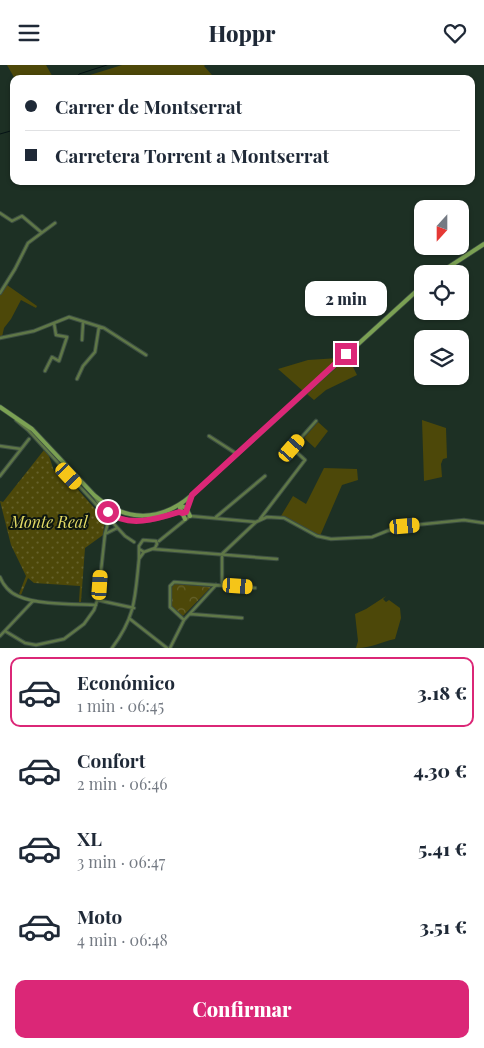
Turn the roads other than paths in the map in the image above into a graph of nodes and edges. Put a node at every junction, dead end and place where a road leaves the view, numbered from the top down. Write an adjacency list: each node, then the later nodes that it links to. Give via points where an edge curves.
1 (0, 213): 3 (street, via 12,221 22,216)
2 (55, 223): 3 (street)
3 (41, 232): 6 (street, via 28,243)
4 (484, 244): 5 (main road)
5 (452, 265)
6 (0, 293)
7 (414, 294): 25 (main road)
8 (54, 323): 9 (street, via 69,317); 11 (street); 14 (street, via 56,335 67,337 59,361 52,357)
9 (83, 323): 10 (street); 12 (street)
10 (100, 327): 13 (street); 15 (street, via 95,352)
11 (0, 338)
12 (82, 340)
13 (146, 355)
14 (45, 371)
15 (77, 379)
16 (0, 407): 17 (main road)
17 (7, 411): 19 (street); 28 (main road, via 32,429)
18 (316, 421): 36 (street, via 292,448 305,460)
19 (30, 433): 21 (street); 22 (street)
20 (209, 435): 25 (street)
21 (34, 437): 22 (street); 35 (street)
22 (29, 439): 24 (street)
23 (0, 446): 24 (street)
24 (21, 449): 26 (street)
25 (237, 454): 29 (main road)
26 (0, 476)
27 (265, 477): 34 (street)
28 (94, 495): 30 (main road, via 114,509 134,515 156,515); 32 (street, via 108,512 117,517 144,521)
29 (192, 495): 30 (main road); 31 (street)
30 (180, 505): 31 (main road); 32 (main road)
31 (187, 510): 32 (street); 33 (main road)
32 (182, 513): 33 (main road)
33 (187, 518): 34 (street); 42 (street)
34 (215, 518): 36 (street)
35 (109, 519): 38 (street); 39 (street)
36 (258, 521): 37 (street, via 267,517 284,518 317,536 336,539 372,537 405,526 464,520); 47 (street)
37 (484, 523)
38 (117, 528): 39 (street); 40 (street)
39 (105, 534): 55 (street)
40 (134, 542): 41 (street); 43 (street)
41 (141, 542): 42 (street); 43 (street)
42 (157, 543): 44 (street); 45 (street)
43 (139, 548): 46 (street); 48 (street)
44 (153, 549): 45 (street); 46 (street)
45 (161, 550): 47 (street)
46 (144, 552): 48 (street)
47 (222, 554): 49 (street); 53 (street)
48 (139, 559): 58 (street)
49 (277, 559)
50 (0, 577): 51 (street)
51 (1, 585): 56 (street, via 16,596)
52 (216, 585): 53 (street); 59 (street); 62 (street, via 171,584 170,607)
53 (222, 585): 54 (street)
54 (256, 588)
55 (98, 600): 57 (street); 58 (street)
56 (33, 601): 57 (street); 63 (street)
57 (96, 605): 65 (street, via 75,632 64,639)
58 (134, 608): 61 (street)
59 (190, 614): 60 (street); 62 (street)
60 (242, 618)
61 (130, 619): 66 (street); 67 (street)
62 (184, 620): 67 (street)
63 (5, 631): 64 (street); 65 (street)
64 (0, 636)
65 (35, 647)
66 (112, 648)
67 (169, 648)

